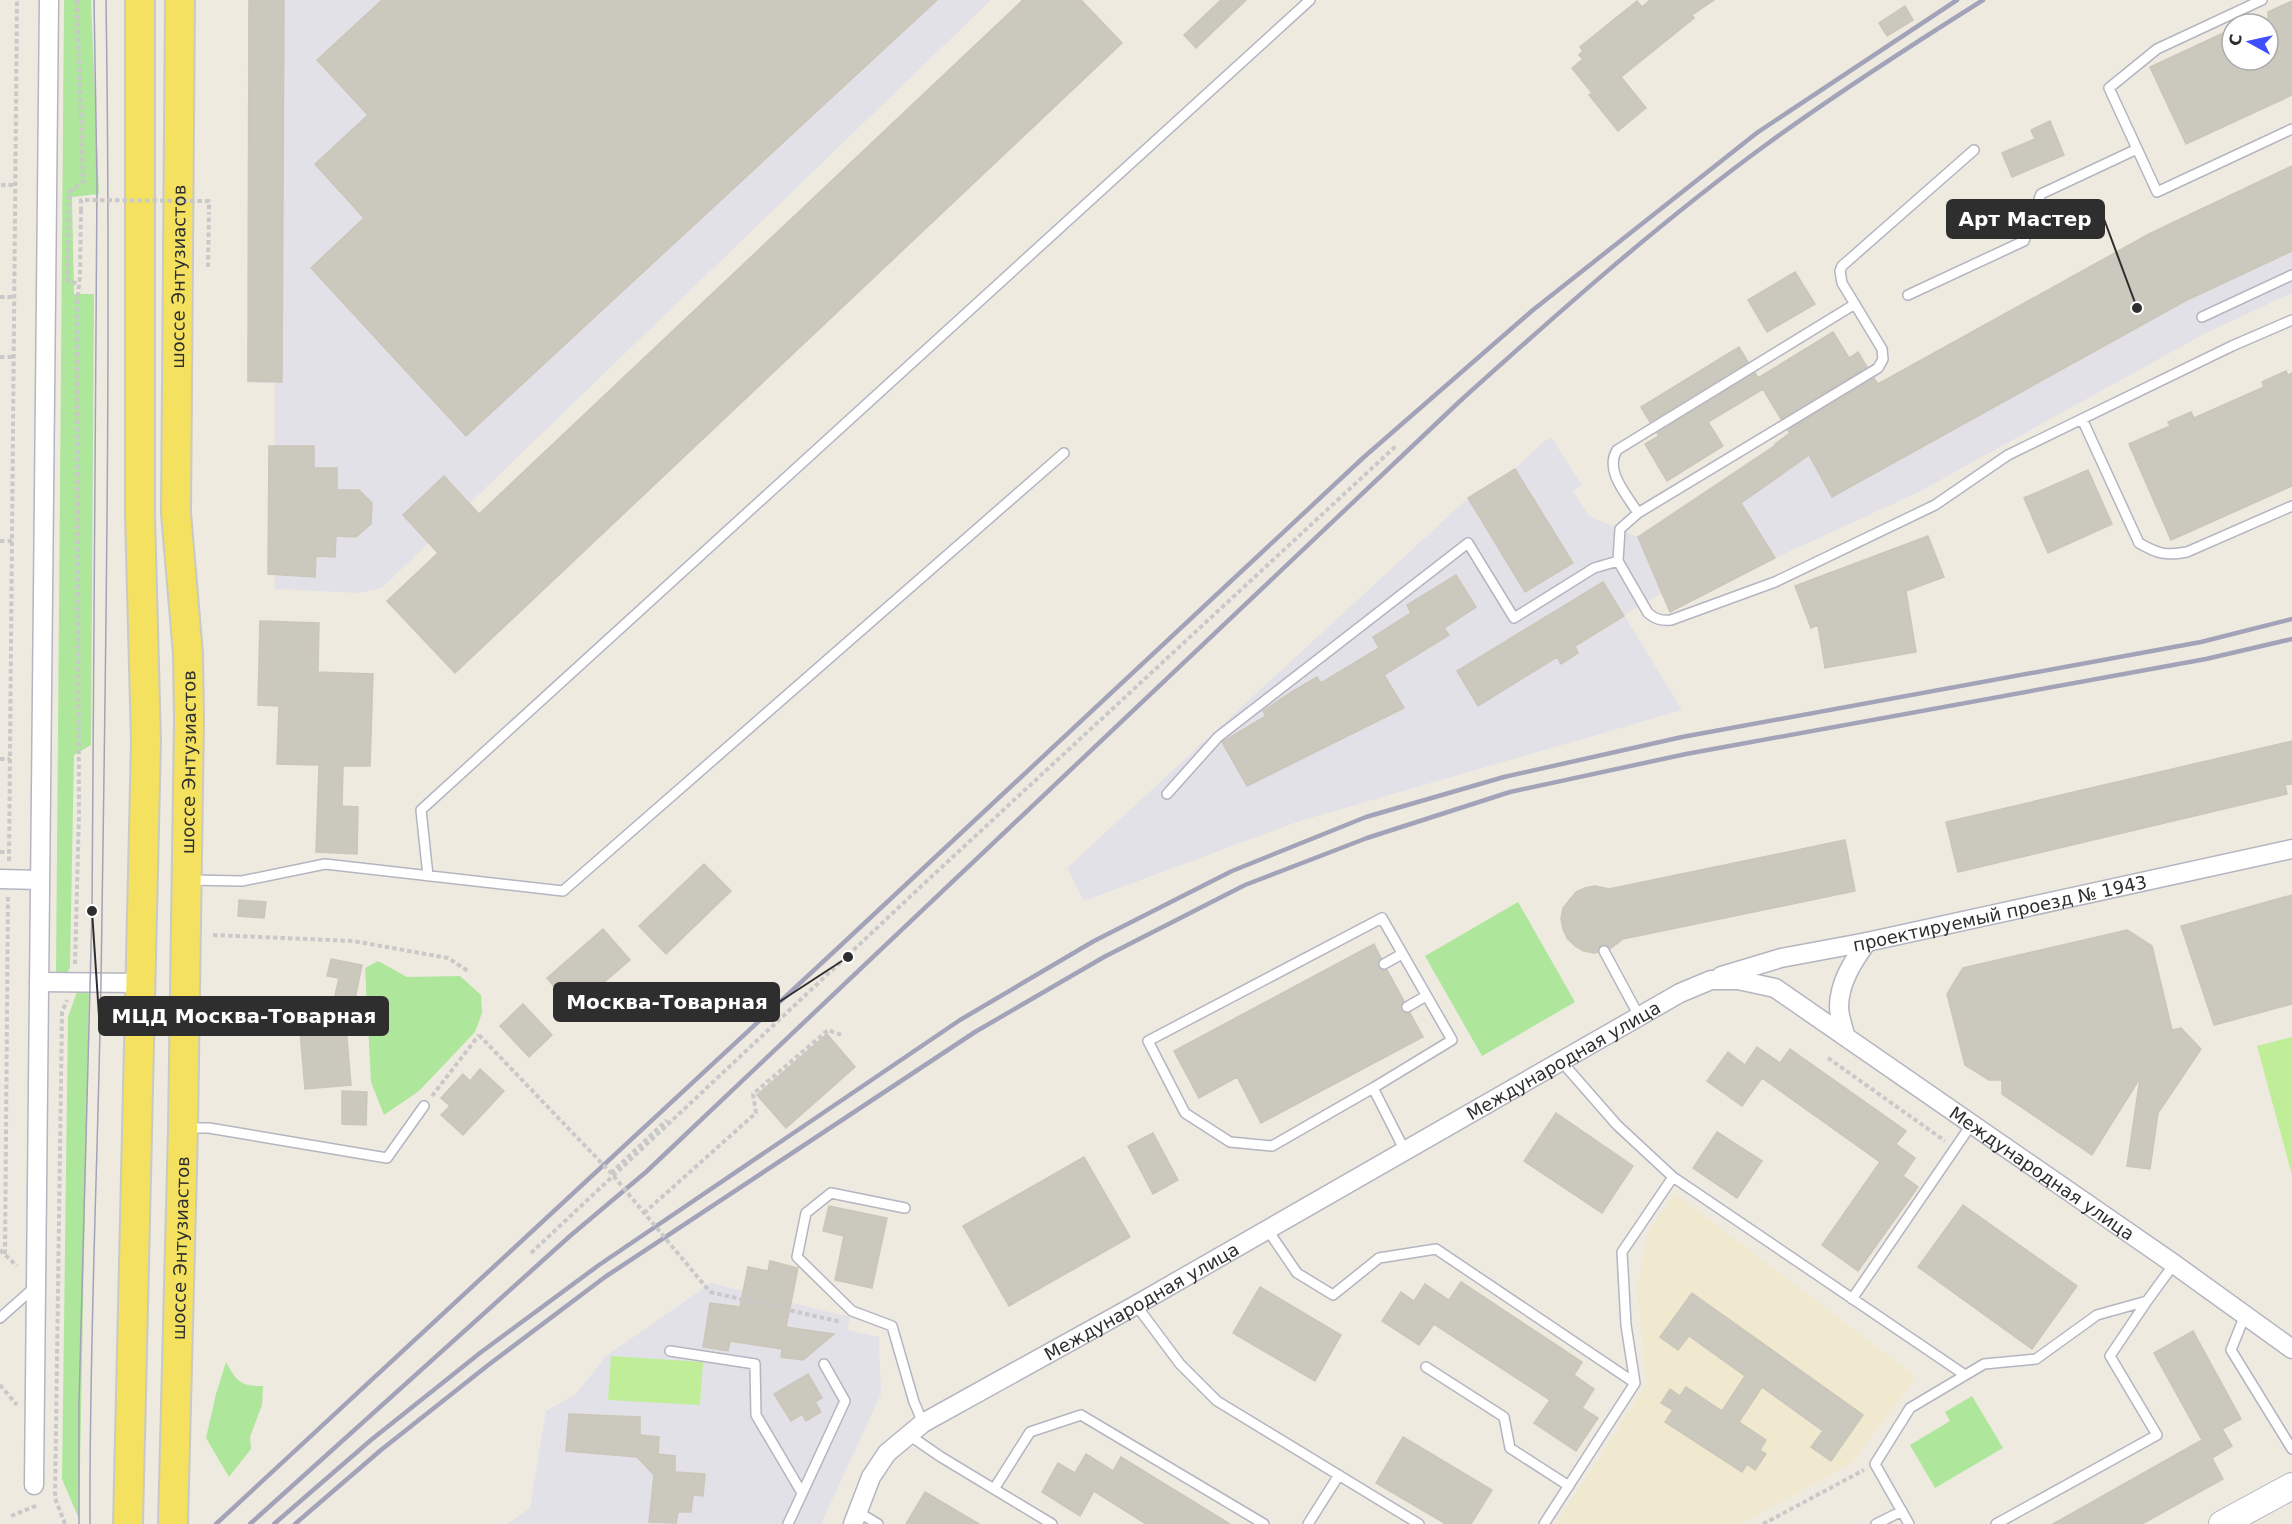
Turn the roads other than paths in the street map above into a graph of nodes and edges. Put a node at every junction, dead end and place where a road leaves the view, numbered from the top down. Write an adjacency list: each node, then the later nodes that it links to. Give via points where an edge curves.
1 (49, 0): 23 (street)
2 (140, 0): 31 (main road, via 140,515 146,741)
3 (180, 0): 24 (main road, шоссе Энтузиастов, via 176,513 188,654)
4 (1310, 0): 21 (lane, via 421,810)
5 (2262, 0): 7 (lane, via 2157,49 2109,88)
6 (2292, 129): 7 (lane, via 2157,192)
7 (2137, 149): 10 (lane, via 2041,194 2024,241)
8 (1974, 150): 11 (lane, via 1842,266 1840,278)
9 (2292, 275): 12 (lane)
10 (1908, 295)
11 (1855, 304): 17 (lane, via 1617,450 1613,472); 17 (lane, via 1882,350 1878,368)
12 (2202, 317)
13 (2292, 320): 14 (lane)
14 (2082, 419): 16 (lane, via 2139,543 2152,551 2169,555 2187,552); 18 (lane, via 2008,454 1935,505 1775,582 1671,620 1658,620 1648,613)
15 (1064, 453): 21 (lane, via 563,891)
16 (2292, 506)
17 (1638, 513): 18 (lane, via 1620,529)
18 (1618, 561): 19 (lane, via 1594,568 1514,618 1468,543 1218,737)
19 (1167, 794)
20 (2292, 849): 25 (street, проектируемый проезд № 1943)
21 (428, 876): 24 (lane, via 325,864 242,880)
22 (4, 879): 23 (street)
23 (40, 880): 30 (street)
24 (187, 880): 40 (main road, шоссе Энтузиастов)
25 (1867, 942): 29 (street, проектируемый проезд № 1943, via 1781,958); 35 (street, via 1850,964 1838,1005)
26 (1604, 951): 34 (lane)
27 (1402, 954): 28 (lane); 32 (lane); 37 (lane, via 1382,918 1148,1041 1185,1113 1230,1142 1272,1146)
28 (1384, 964)
29 (1711, 980): 34 (street, Международная улица); 35 (street, Международная улица, via 1738,980 1775,988)
30 (39, 981): 31 (street); 46 (street)
31 (141, 983): 69 (main road)
32 (1426, 996): 33 (lane); 37 (lane, via 1452,1040)
33 (1407, 1007)
34 (1639, 1016): 36 (street, Международная улица)
35 (1845, 1035): 39 (street, Международная улица)
36 (1561, 1061): 41 (street, Международная улица); 42 (lane, via 1617,1125)
37 (1372, 1088): 41 (lane)
38 (424, 1106): 40 (lane, via 387,1158 209,1128)
39 (1971, 1125): 45 (street, Международная улица); 47 (lane)
40 (183, 1128): 70 (main road, шоссе Энтузиастов)
41 (1405, 1150): 44 (street, Международная улица)
42 (1673, 1177): 47 (lane); 57 (lane, via 1622,1252 1626,1325)
43 (905, 1208): 58 (lane, via 831,1193 806,1213 797,1257 852,1311 892,1326)
44 (1267, 1229): 49 (street, Международная улица); 57 (lane, via 1297,1273 1333,1295 1379,1258 1436,1249)
45 (2174, 1264): 48 (lane); 50 (street, Международная улица)
46 (36, 1286): 51 (lane); 62 (street)
47 (1852, 1299): 56 (lane)
48 (2147, 1301): 56 (lane, via 2097,1315 2036,1359 1984,1364); 80 (lane, via 2110,1356 2157,1435)
49 (1136, 1305): 58 (street, Международная улица); 61 (lane, via 1180,1364 1217,1401)
50 (2246, 1315): 52 (street, Международная улица); 60 (lane, via 2231,1350)
51 (0, 1318)
52 (2292, 1349)
53 (670, 1351): 66 (lane, via 755,1364 756,1415)
54 (824, 1365): 66 (lane, via 845,1401)
55 (1426, 1367): 63 (lane, via 1504,1417 1510,1448)
56 (1965, 1375): 67 (lane, via 1910,1408 1875,1464)
57 (1635, 1383): 63 (lane)
58 (923, 1423): 59 (street, Международная улица)
59 (909, 1435): 65 (lane); 68 (street, Международная улица, via 886,1453 871,1477)
60 (2292, 1449)
61 (1339, 1475): 75 (lane); 76 (lane)
62 (34, 1485)
63 (1569, 1486): 77 (lane)
64 (2292, 1486): 81 (street)
65 (994, 1489): 73 (lane); 74 (lane, via 1030,1432 1081,1415)
66 (802, 1493): 71 (lane)
67 (1902, 1511): 78 (lane); 79 (lane)
68 (856, 1518): 72 (lane)
69 (128, 1524)
70 (173, 1524)
71 (788, 1524)
72 (878, 1524)
73 (1052, 1524)
74 (1264, 1524)
75 (1308, 1524)
76 (1419, 1524)
77 (1544, 1524)
78 (1876, 1524)
79 (1910, 1524)
80 (1996, 1524)
81 (2222, 1524)

